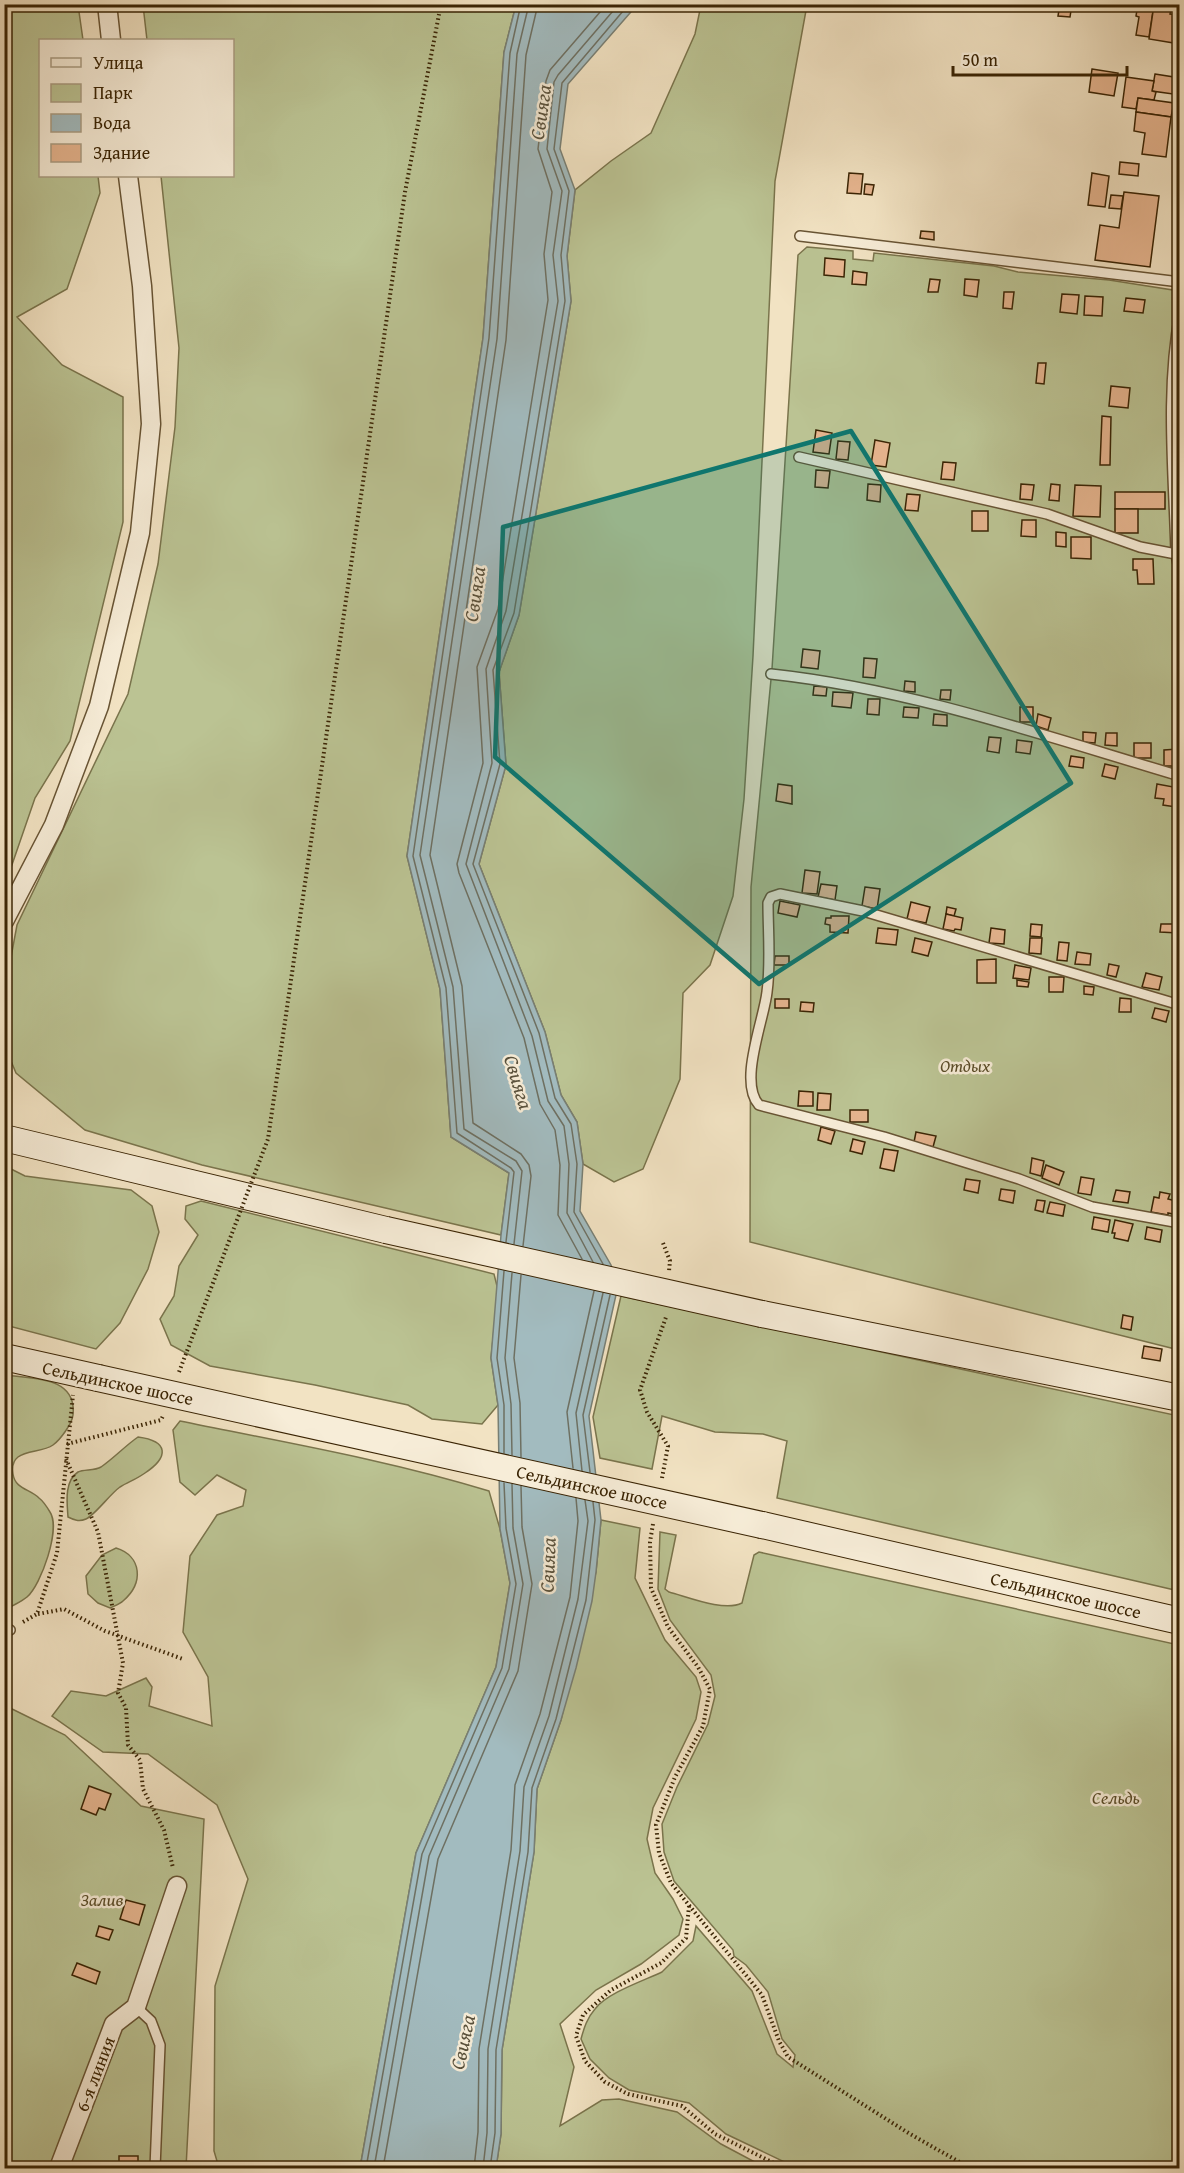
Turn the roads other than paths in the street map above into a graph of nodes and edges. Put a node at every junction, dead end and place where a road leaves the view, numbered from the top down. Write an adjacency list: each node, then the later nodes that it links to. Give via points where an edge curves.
1 (106, 4): 2 (street)
2 (111, 39)
3 (128, 177): 12 (street, via 142,286 151,424 140,533 99,706 54,825)
4 (800, 236): 5 (lane)
5 (1179, 282)
6 (1179, 313): 8 (lane, via 1173,347 1172,420)
7 (799, 457): 8 (lane, via 1047,514 1140,547)
8 (1176, 554): 9 (lane)
9 (1179, 574)
10 (771, 674): 11 (lane, via 824,680 970,714)
11 (1179, 776)
12 (4, 921)
13 (1179, 1005): 15 (lane, via 863,912 780,894 768,903 768,990 753,1058 751,1088 759,1105 884,1137 1019,1179 1092,1207)
14 (4, 1138): 17 (main road, bridge, via 386,1230 762,1314)
15 (1179, 1223)
16 (4, 1357): 18 (main road, Сельдинское шоссе, bridge)
17 (1179, 1398)
18 (1179, 1621)
19 (177, 1886): 20 (street, 6-я линия)
20 (135, 2007): 21 (street, 6-я линия, via 114,2024); 22 (lane, via 151,2021 160,2045)
21 (59, 2169)
22 (156, 2169)

